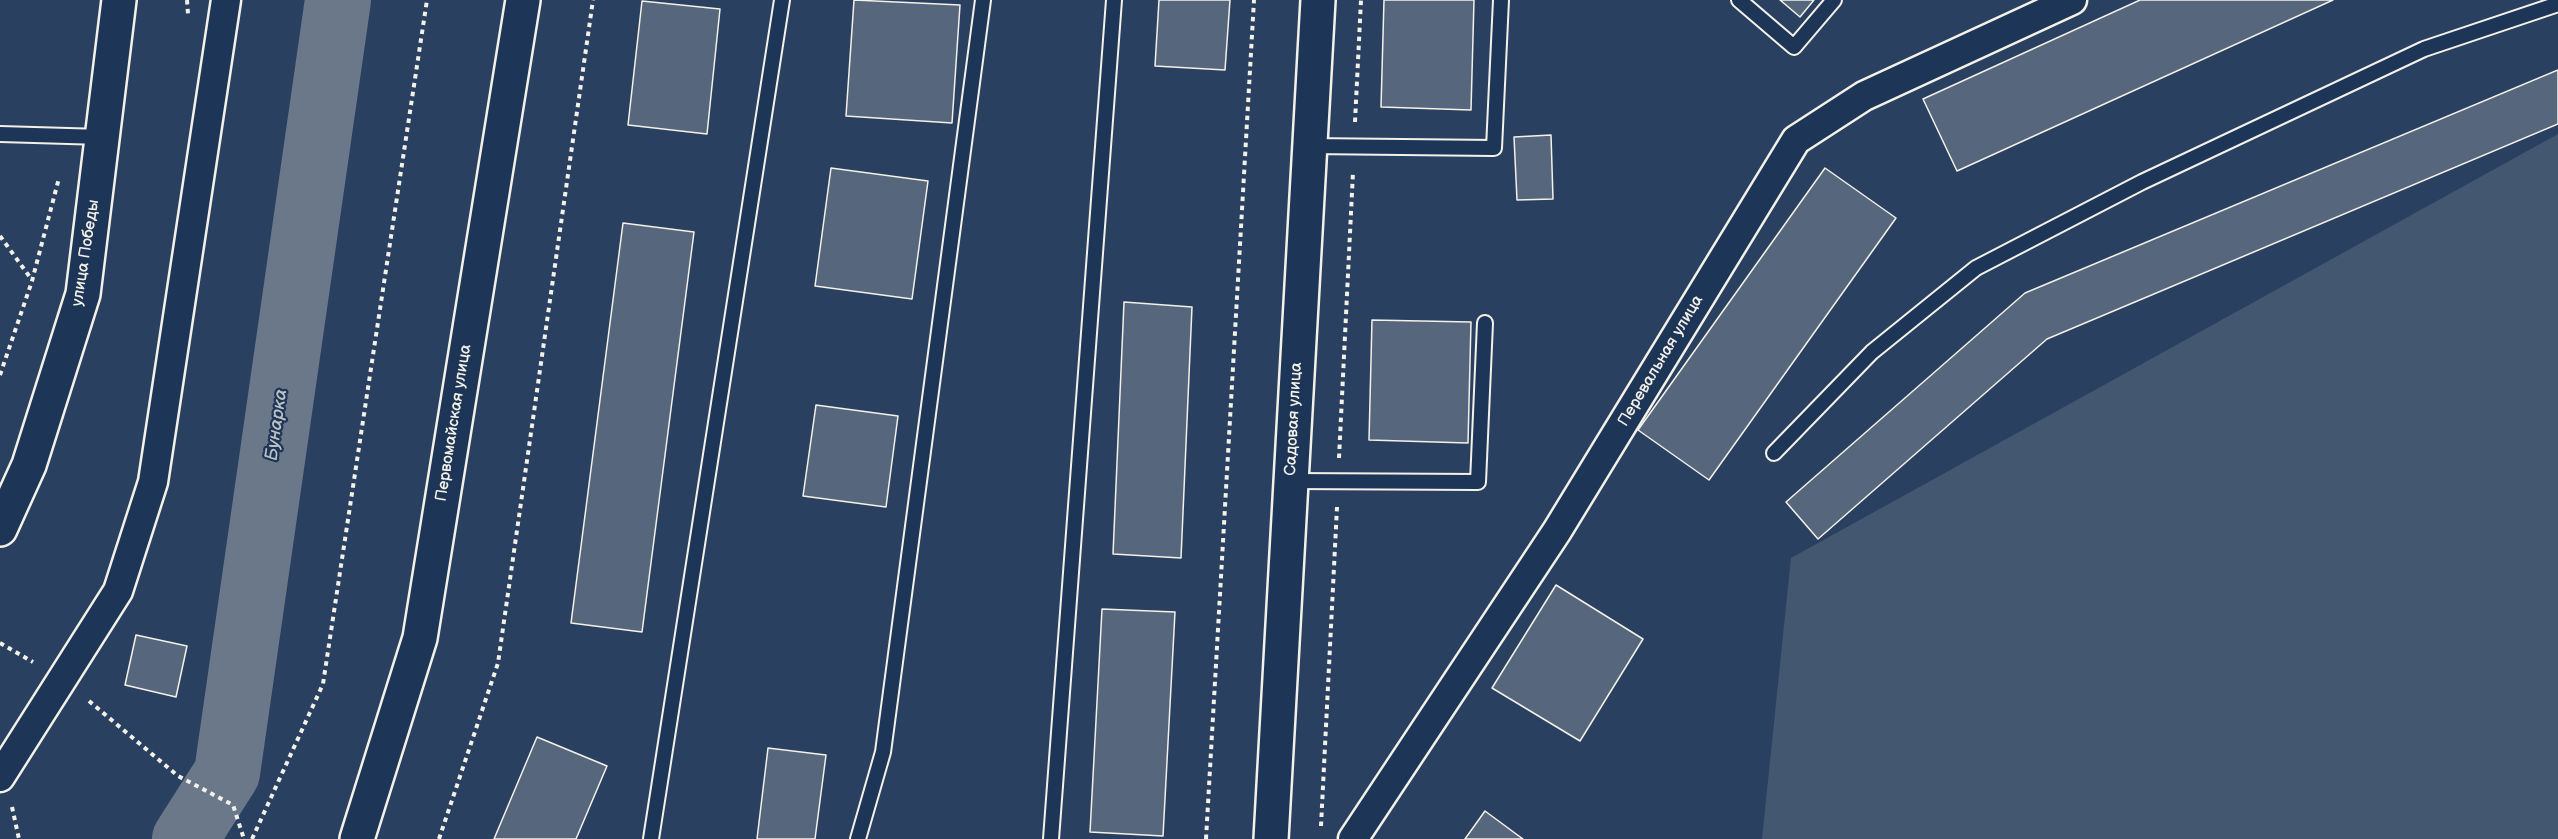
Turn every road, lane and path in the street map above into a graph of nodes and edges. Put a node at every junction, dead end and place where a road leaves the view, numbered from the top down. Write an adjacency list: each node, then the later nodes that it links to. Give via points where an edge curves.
1 (119, 0): 19 (main road, улица Победы)
2 (226, 0): 31 (street, via 153,482 118,591)
3 (427, 0): 35 (path, via 323,684)
4 (523, 0): 36 (main road, Первомайская улица, via 420,638)
5 (593, 0): 37 (path, via 498,663)
6 (782, 0): 38 (lane)
7 (983, 0): 39 (lane, via 883,752)
8 (1114, 0): 40 (lane)
9 (1254, 0): 41 (path)
10 (1318, 0): 20 (main road, Садовая улица)
11 (1361, 0): 21 (path)
12 (1501, 0): 21 (lane, via 1494,148)
13 (1739, 0): 14 (lane, via 1794,47)
14 (1834, 0)
15 (2072, 0): 43 (street, Перевальная улица, via 1864,96 1796,140 1557,531)
16 (2558, 4): 26 (lane, via 2424,49 2142,182 1976,268 1872,352)
17 (0, 134): 18 (lane)
18 (70, 136): 19 (lane); 23 (path)
19 (102, 137): 29 (main road, улица Победы, via 83,294 29,465)
20 (1309, 146): 21 (lane); 27 (main road, Садовая улица)
21 (1354, 147): 28 (path)
22 (0, 236): 23 (path)
23 (32, 281): 25 (path)
24 (1485, 323): 28 (lane, via 1478,482)
25 (0, 375)
26 (1774, 453)
27 (1291, 481): 28 (lane); 42 (main road, Садовая улица)
28 (1338, 481): 33 (path)
29 (0, 529)
30 (0, 644): 31 (path)
31 (61, 678): 32 (street); 34 (path, via 178,776 233,805)
32 (0, 777)
33 (1321, 827)
34 (244, 839)
35 (252, 839)
36 (357, 839)
37 (439, 839)
38 (651, 839)
39 (858, 839)
40 (1051, 839)
41 (1206, 839)
42 (1271, 839)
43 (1353, 839)

